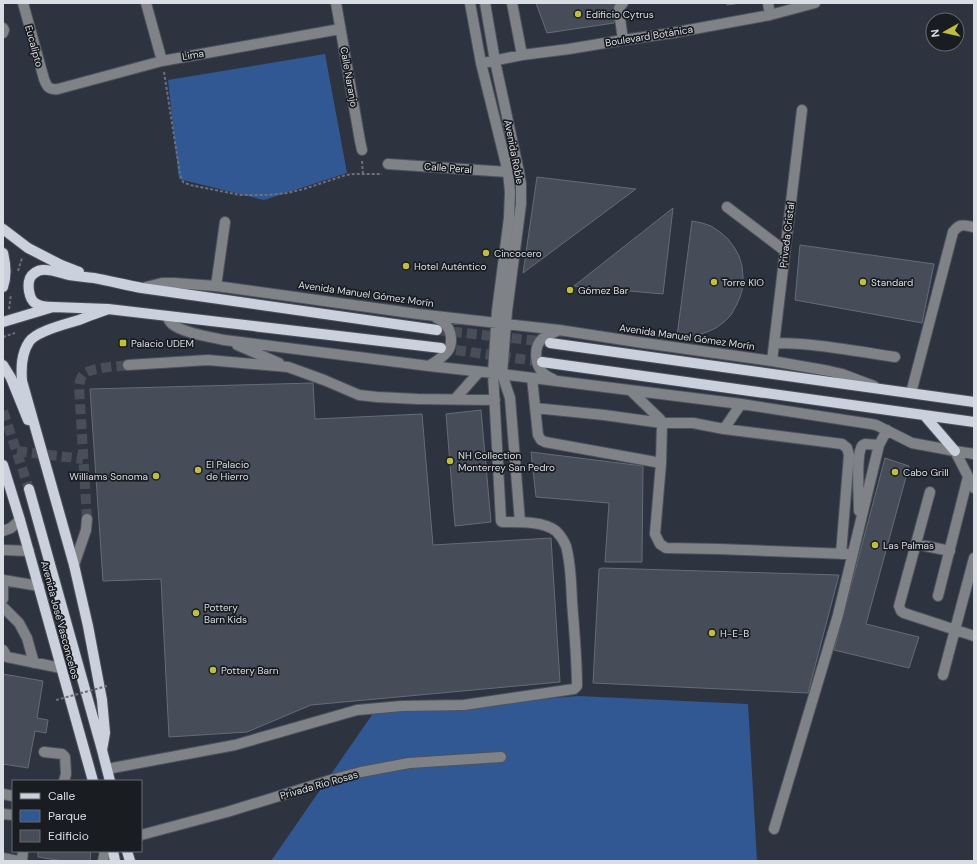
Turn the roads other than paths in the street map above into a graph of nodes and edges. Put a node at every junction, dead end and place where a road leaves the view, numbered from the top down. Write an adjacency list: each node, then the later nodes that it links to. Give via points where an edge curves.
1 (23, 3): 20 (street, Eucalipto)
2 (146, 3): 17 (street)
3 (336, 3): 13 (street, Calle Naranjo)
4 (470, 3): 19 (street, Avenida Roble)
5 (485, 3): 18 (street, Avenida Roble)
6 (512, 3): 16 (street)
7 (623, 3): 15 (street, via 619,11)
8 (768, 3): 11 (street)
9 (815, 3): 10 (street, Boulevard Botánica)
10 (795, 6): 11 (street, Boulevard Botánica)
11 (770, 15): 15 (street, Boulevard Botánica)
12 (3, 28): 14 (street)
13 (340, 29): 17 (street, Lima); 22 (street, Calle Naranjo)
14 (3, 33)
15 (623, 40): 16 (street, Boulevard Botánica)
16 (522, 55): 18 (street, Boulevard Botánica)
17 (162, 60): 20 (street, Lima, via 58,89)
18 (495, 61): 19 (street, Boulevard Botánica); 40 (street, Avenida Roble, via 519,172 521,193)
19 (481, 63): 24 (street, Avenida Roble)
20 (48, 88)
21 (802, 110): 29 (street, Privada Cristal)
22 (362, 150)
23 (388, 164): 24 (street, Calle Peral)
24 (508, 172): 40 (street, Avenida Roble, via 509,211 497,311)
25 (727, 207): 29 (street)
26 (225, 222): 32 (street)
27 (974, 227): 60 (street, via 961,225 953,232)
28 (3, 229): 31 (main road, via 28,248)
29 (785, 251): 44 (street, Privada Cristal)
30 (3, 253): 33 (main road, via 6,275)
31 (94, 278): 34 (main road); 35 (main road, via 43,270 34,273 29,285 31,300 39,306)
32 (216, 286): 34 (street, Avenida Manuel Gómez Morín, via 162,283); 38 (street, Avenida Manuel Gómez Morín)
33 (3, 287)
34 (142, 288): 41 (main road)
35 (53, 307): 36 (main road); 39 (main road)
36 (108, 309): 37 (main road); 72 (main road, via 39,334 29,341 23,354 22,381)
37 (167, 316): 43 (street, via 172,324 183,330); 46 (main road)
38 (434, 316): 40 (street, Avenida Manuel Gómez Morín); 52 (street, via 448,327 451,345 445,355)
39 (3, 322)
40 (501, 323): 42 (street, Avenida Manuel Gómez Morín); 55 (street, Avenida Roble)
41 (437, 330)
42 (559, 330): 48 (street, Avenida Manuel Gómez Morín); 57 (street, via 542,339 537,349 540,370)
43 (224, 340): 52 (street); 53 (street)
44 (774, 342): 47 (street); 48 (street, Privada Cristal)
45 (550, 343): 58 (main road, Avenida Manuel Gómez Morín)
46 (441, 348)
47 (895, 357)
48 (772, 361): 58 (street, Avenida Manuel Gómez Morín, via 842,374)
49 (542, 362): 66 (main road)
50 (3, 366): 72 (main road)
51 (128, 366): 53 (street, via 208,360)
52 (428, 366): 54 (street)
53 (288, 367): 61 (street, via 359,395 377,398)
54 (479, 372): 55 (street); 61 (street)
55 (497, 373): 56 (street); 62 (street); 83 (street, via 510,398)
56 (532, 378): 57 (street); 65 (street)
57 (555, 381): 59 (street)
58 (879, 389): 60 (main road, Avenida Manuel Gómez Morín)
59 (632, 391): 64 (street); 68 (street)
60 (911, 393): 63 (main road, Avenida Manuel Gómez Morín)
61 (455, 399): 62 (street)
62 (495, 400): 83 (street, via 501,521)
63 (974, 402)
64 (741, 404): 69 (street); 70 (street, via 871,424)
65 (535, 408): 68 (street); 75 (street, via 538,435 545,442)
66 (924, 415): 67 (main road); 73 (main road)
67 (974, 422)
68 (662, 423): 69 (street, via 693,423); 75 (street)
69 (724, 429): 90 (street, via 818,440 842,444 847,448)
70 (887, 430): 71 (street); 73 (street, via 912,443)
71 (879, 445): 84 (street); 84 (street, via 865,444 860,452)
72 (40, 448): 93 (main road)
73 (955, 451): 74 (street); 77 (street)
74 (974, 454)
75 (661, 463): 90 (street, via 656,534 660,544 666,548)
76 (3, 465): 82 (main road, Avenida José Vasconcelos)
77 (968, 477): 78 (street); 89 (street)
78 (974, 488)
79 (29, 489): 105 (main road, Avenida José Vasconcelos)
80 (930, 492): 86 (street)
81 (87, 519): 93 (street)
82 (20, 520): 85 (street); 88 (main road, Avenida José Vasconcelos)
83 (520, 522): 108 (street, via 550,527 556,531 565,545 569,564 577,668 577,686 574,689 464,705 358,710 235,745)
84 (860, 525): 91 (street)
85 (3, 531)
86 (916, 544): 89 (street); 99 (street, via 899,604 900,609 904,613)
87 (3, 550): 88 (street)
88 (29, 551): 95 (main road, Avenida José Vasconcelos)
89 (950, 551): 96 (street)
90 (841, 554): 91 (street)
91 (853, 554): 112 (street, via 838,615)
92 (974, 558): 99 (street)
93 (74, 566): 105 (main road, via 102,700 105,733)
94 (3, 580): 95 (street); 97 (street)
95 (39, 586): 103 (main road, Avenida José Vasconcelos)
96 (938, 596)
97 (3, 599)
98 (3, 607): 102 (street, via 19,623 27,638)
99 (955, 630): 100 (street); 104 (street)
100 (974, 636)
101 (3, 650): 102 (street, via 6,657)
102 (34, 663): 103 (street)
103 (61, 668): 110 (main road, Avenida José Vasconcelos)
104 (943, 675)
105 (102, 750): 108 (main road, Avenida José Vasconcelos)
106 (44, 752): 109 (street, via 64,755)
107 (501, 757): 113 (street, Privada Río Rosas, via 409,763 361,772)
108 (107, 769): 111 (main road, Avenida José Vasconcelos)
109 (64, 780)
110 (93, 780)
111 (110, 780)
112 (774, 829)
113 (142, 835)
114 (3, 858): 115 (street)
115 (18, 861)

